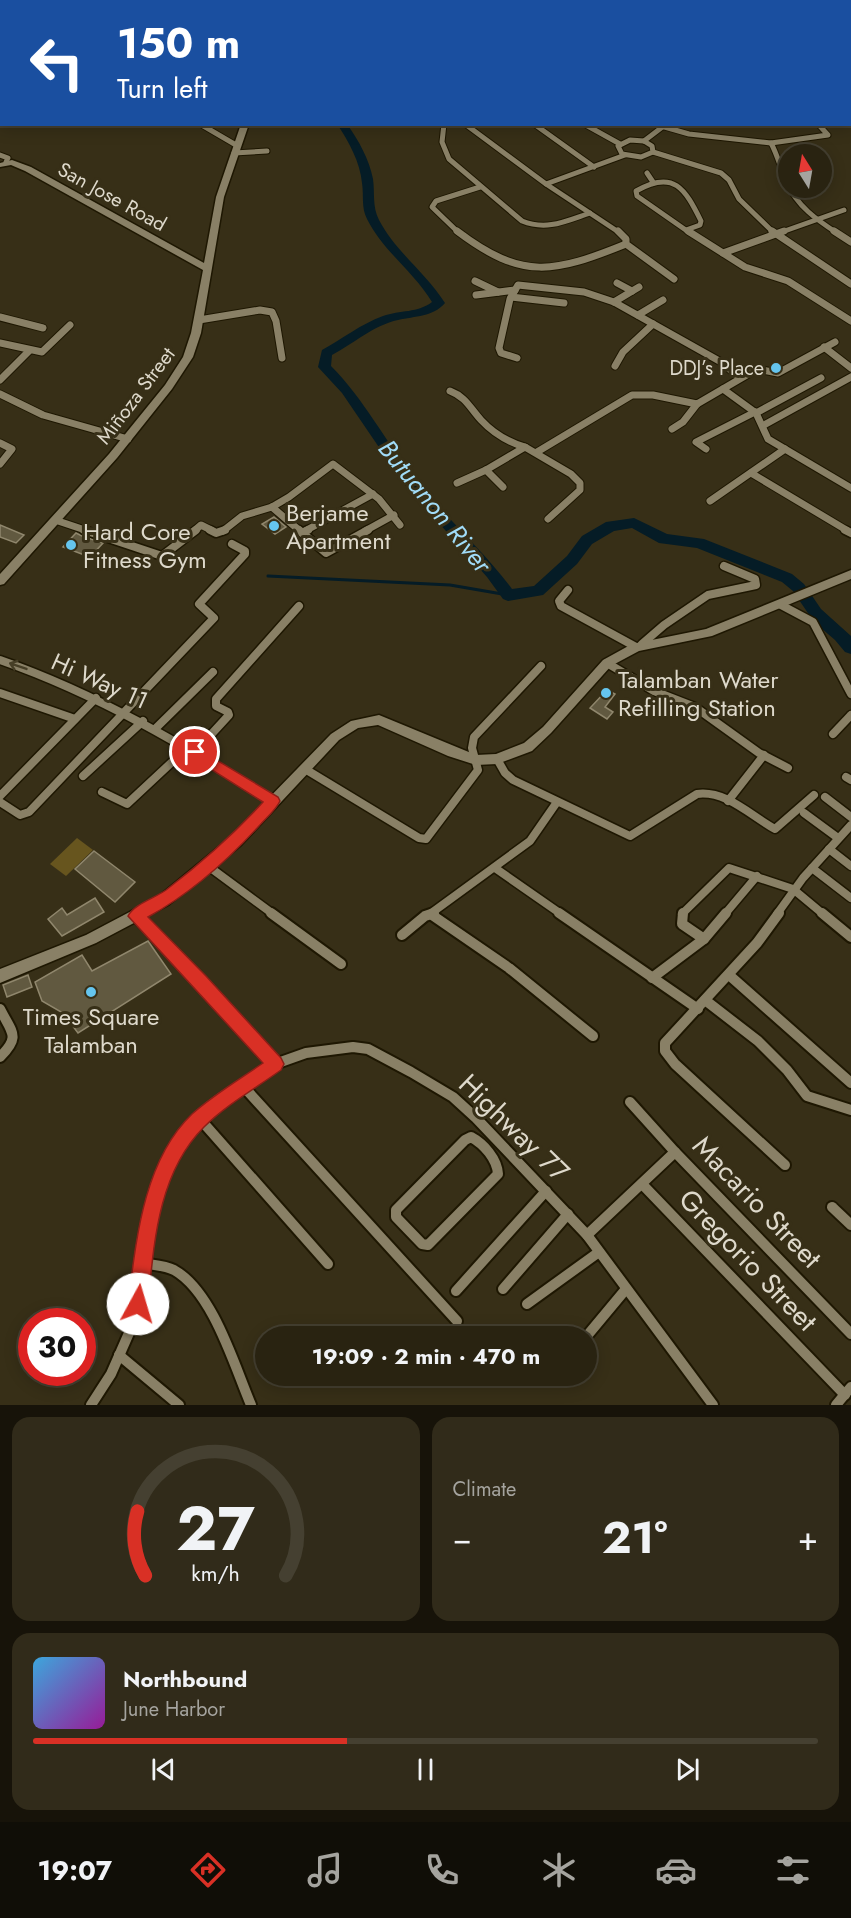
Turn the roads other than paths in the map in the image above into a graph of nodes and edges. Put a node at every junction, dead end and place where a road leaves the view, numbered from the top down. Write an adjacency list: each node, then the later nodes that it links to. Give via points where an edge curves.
1 (203, 126): 12 (street)
2 (243, 126): 12 (main road, Miñoza Street)
3 (444, 126): 22 (street, via 442,142 449,159)
4 (468, 126): 21 (street)
5 (537, 126): 18 (street)
6 (588, 126): 11 (street)
7 (663, 126): 9 (street); 10 (street, via 712,138)
8 (820, 126): 10 (street, via 828,135)
9 (644, 141): 11 (street); 14 (street, via 652,146)
10 (771, 143): 25 (street, via 794,196)
11 (620, 144): 16 (street, via 618,150)
12 (235, 149): 13 (street); 31 (main road, Miñoza Street, via 220,197)
13 (267, 151)
14 (653, 152): 16 (street, via 641,158); 27 (street, via 721,172 739,199)
15 (0, 155): 17 (street, via 8,158)
16 (625, 155): 18 (street)
17 (3, 164): 31 (main road, San Jose Road, via 16,163 28,169)
18 (594, 167): 21 (street)
19 (647, 173): 20 (street)
20 (653, 182): 26 (street, via 635,194); 26 (street, via 684,189 701,221)
21 (546, 184): 24 (street)
22 (480, 187): 24 (street, via 534,226 554,226); 29 (street, via 436,201 432,207 458,233 494,255 553,269)
23 (844, 210): 25 (street)
24 (590, 213): 29 (street, via 622,234)
25 (817, 221): 27 (street); 28 (street)
26 (686, 230): 30 (street)
27 (776, 235): 30 (street); 35 (street)
28 (851, 242)
29 (626, 244): 32 (street)
30 (723, 253): 47 (street, via 745,267 788,281)
31 (206, 268): 46 (main road, Miñoza Street)
32 (674, 279)
33 (475, 281): 38 (street)
34 (617, 283): 37 (street)
35 (851, 284)
36 (639, 287): 37 (street)
37 (632, 291): 42 (street)
38 (498, 292): 39 (street); 40 (street)
39 (513, 294): 42 (street, via 518,285 584,292); 43 (street); 55 (street, via 499,348 501,353)
40 (476, 295)
41 (663, 300): 44 (street)
42 (614, 302): 44 (street)
43 (564, 303)
44 (638, 315): 48 (street)
45 (0, 317): 50 (street)
46 (199, 320): 56 (street, via 260,310 272,312); 70 (main road, Miñoza Street, via 184,364)
47 (851, 321)
48 (653, 324): 57 (street, via 622,352); 60 (street, via 721,362)
49 (70, 325): 54 (street, via 42,352)
50 (43, 328)
51 (835, 342): 53 (street)
52 (0, 343): 54 (street)
53 (824, 347): 58 (street); 60 (street, via 778,373 761,368)
54 (29, 351): 62 (street)
55 (517, 357)
56 (282, 358)
57 (615, 366)
58 (851, 368)
59 (851, 377): 68 (street)
60 (740, 378): 63 (street)
61 (820, 378): 67 (street)
62 (0, 380)
63 (723, 389): 66 (street); 67 (street)
64 (450, 391): 72 (street, via 464,396 491,429)
65 (0, 394): 70 (street, via 43,415)
66 (697, 404): 69 (street); 75 (street, via 632,395)
67 (756, 412): 68 (street); 73 (street, via 696,442)
68 (764, 425): 74 (street, via 765,436)
69 (672, 429)
70 (128, 439): 87 (main road, Miñoza Street)
71 (0, 443): 76 (street, via 12,448)
72 (525, 447): 75 (street); 77 (street)
73 (706, 449)
74 (785, 449): 78 (street); 81 (street)
75 (537, 452): 86 (street, via 580,483 580,490)
76 (0, 464)
77 (486, 470): 79 (street); 80 (street)
78 (751, 473): 83 (street); 90 (street)
79 (457, 483)
80 (503, 487)
81 (851, 488)
82 (373, 494): 84 (street, via 333,464); 85 (street); 89 (street)
83 (710, 501)
84 (272, 507): 87 (street, via 242,516 218,533 201,525 162,556); 89 (street)
85 (394, 515): 88 (street); 89 (street, via 326,553)
86 (548, 519)
87 (56, 520): 94 (main road, Miñoza Street)
88 (400, 525)
89 (302, 533)
90 (851, 533)
91 (232, 543): 106 (street, via 245,555 199,604 214,618)
92 (724, 566): 98 (street, via 755,579 756,585 708,596)
93 (847, 575): 96 (main road)
94 (0, 581)
95 (568, 590): 98 (street, via 559,601 561,606)
96 (781, 605): 98 (main road, via 708,633); 104 (street, via 813,622)
97 (299, 606): 112 (street, via 216,699 216,705 229,715)
98 (639, 645): 100 (main road)
99 (0, 660): 105 (street, Hi Way 11, one-way to 99)
100 (607, 663): 113 (street, via 654,691 695,707); 114 (main road, via 528,747)
101 (541, 666): 115 (street, via 474,737)
102 (213, 672): 110 (street)
103 (0, 693): 108 (street)
104 (851, 694)
105 (96, 698): 106 (street, Hi Way 11); 108 (street)
106 (126, 712): 109 (street, Hi Way 11); 125 (street, via 29,812 20,814)
107 (851, 715): 111 (street)
108 (75, 718): 121 (street)
109 (143, 721): 110 (street, Hi Way 11); 118 (street)
110 (156, 728): 112 (street, Hi Way 11)
111 (832, 734)
112 (191, 750): 119 (street, via 127,804); 123 (street, Hi Way 11)
113 (764, 755): 116 (street); 124 (street)
114 (497, 759): 115 (main road); 126 (street, via 513,780)
115 (476, 760): 117 (main road, via 379,720 355,724 335,737); 117 (street, via 475,775 426,839)
116 (788, 768)
117 (305, 769): 123 (main road)
118 (83, 776)
119 (102, 792)
120 (814, 795): 124 (street, via 775,829)
121 (0, 796)
122 (825, 797): 128 (street)
123 (273, 801): 131 (main road)
124 (728, 801): 126 (street, via 705,791 630,836)
125 (0, 802)
126 (557, 802): 133 (street, via 530,841)
127 (804, 813): 129 (street)
128 (851, 816)
129 (846, 833): 130 (street)
130 (829, 849): 132 (street); 134 (street)
131 (208, 866): 139 (main road, via 163,901); 143 (street)
132 (851, 866)
133 (495, 868): 138 (street); 146 (street)
134 (812, 868): 136 (street); 137 (street)
135 (757, 876): 136 (street); 142 (street); 142 (street, via 729,868 682,914 682,924)
136 (793, 890): 141 (street); 144 (street, via 764,935)
137 (851, 898)
138 (432, 915): 140 (street, via 425,916); 150 (street, via 509,968)
139 (136, 916): 145 (main road, via 68,950); 152 (street)
140 (402, 935)
141 (851, 937)
142 (704, 939): 146 (street)
143 (341, 964)
144 (729, 975): 147 (street); 153 (street)
145 (0, 976)
146 (652, 978): 149 (street)
147 (705, 1000): 149 (street); 156 (street, via 740,1024 789,1072 809,1098 840,1103)
148 (0, 1009): 151 (street, via 14,1038)
149 (698, 1009): 161 (street, via 664,1043 665,1051)
150 (593, 1036)
151 (0, 1058)
152 (275, 1064): 154 (street, Highway 77); 158 (street, Highway 77, via 306,1053 368,1049 453,1097)
153 (851, 1083)
154 (243, 1086): 157 (street, Highway 77); 175 (street)
155 (630, 1102): 160 (street, Macario Street)
156 (851, 1110)
157 (200, 1119): 169 (street, Highway 77, via 167,1166 154,1199); 170 (street)
158 (489, 1132): 159 (street); 163 (street, Highway 77)
159 (480, 1142): 159 (street, via 471,1137 465,1140 396,1210 396,1217 422,1244 428,1245 498,1174 497,1164)
160 (675, 1152): 162 (street); 177 (street, Macario Street)
161 (785, 1165)
162 (642, 1184): 167 (street); 179 (street, Gregorio Street)
163 (546, 1191): 165 (street, Highway 77); 173 (street)
164 (832, 1207): 166 (street)
165 (568, 1214): 167 (street, Highway 77); 171 (street)
166 (851, 1225)
167 (587, 1235): 168 (street, Highway 77)
168 (599, 1252): 172 (street, Highway 77); 174 (street)
169 (142, 1263): 178 (street, Highway 77, via 136,1317); 182 (street, via 173,1269 189,1281 211,1312)
170 (328, 1264)
171 (503, 1289)
172 (626, 1289): 176 (street); 183 (street, Highway 77)
173 (456, 1291)
174 (527, 1304)
175 (457, 1321)
176 (596, 1326)
177 (851, 1334)
178 (119, 1355): 180 (street, Highway 77); 181 (street)
179 (848, 1391): 184 (street)
180 (91, 1405)
181 (179, 1405)
182 (251, 1405)
183 (713, 1405)
184 (836, 1405)

